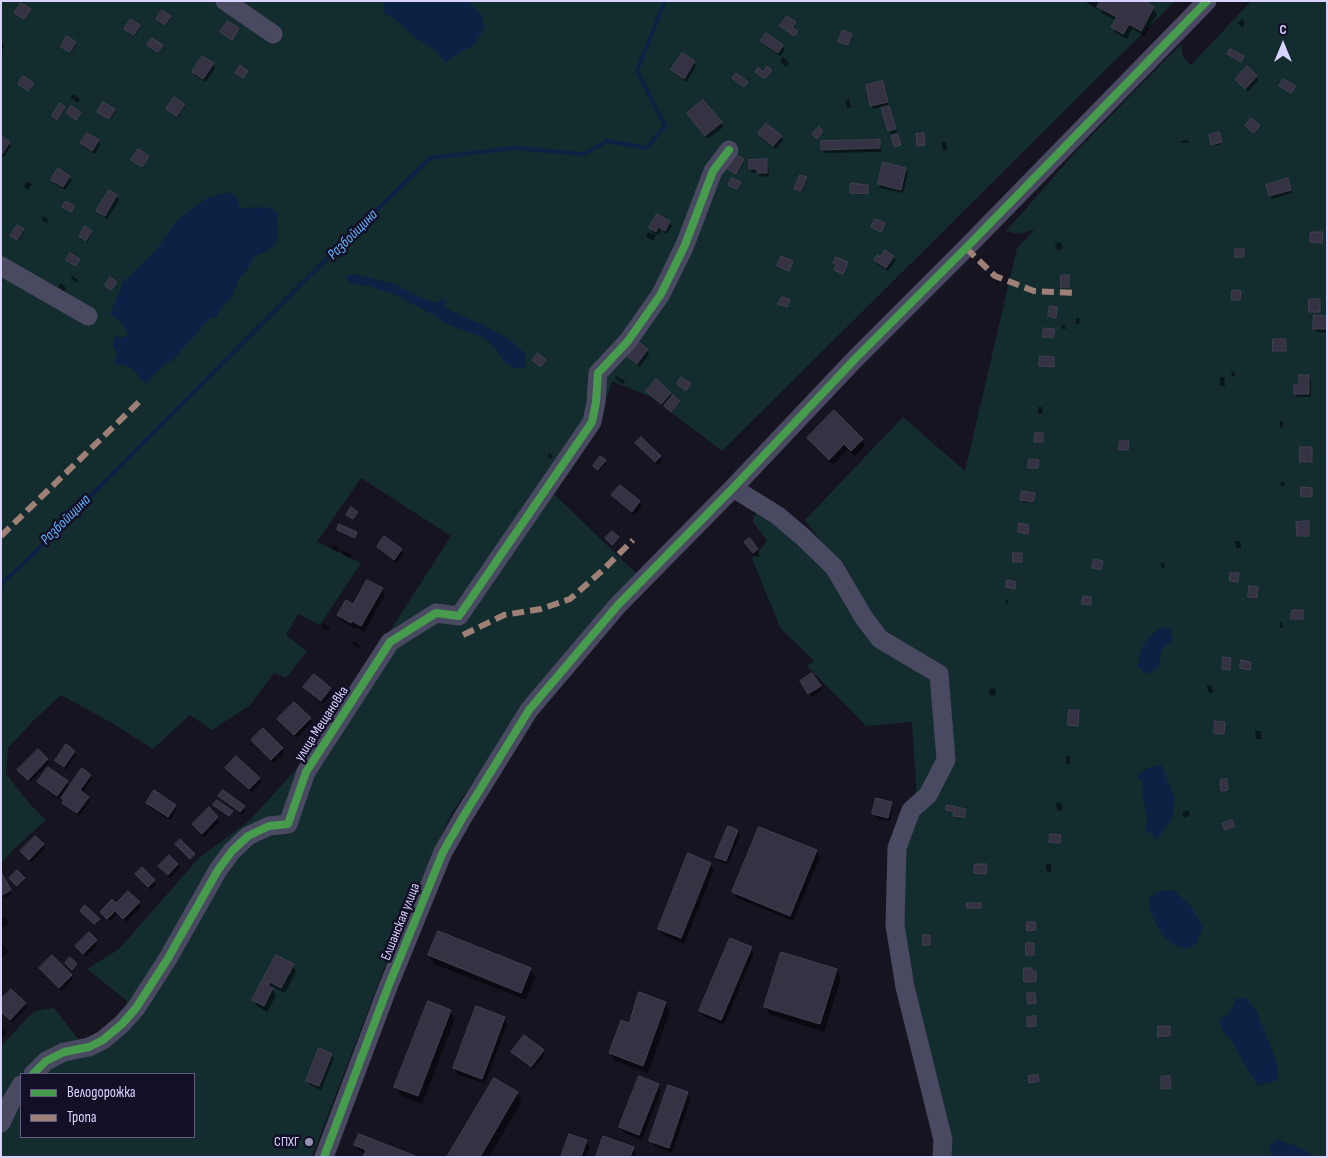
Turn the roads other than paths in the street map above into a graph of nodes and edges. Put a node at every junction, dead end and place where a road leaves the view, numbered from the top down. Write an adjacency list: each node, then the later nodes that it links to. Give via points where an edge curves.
1 (225, 1): 3 (street)
2 (1207, 1): 7 (street, Елшанская улица)
3 (273, 34)
4 (729, 150): 8 (street, улица Мещановка, via 713,172 685,245 661,294 628,341 598,373 592,422 460,616 436,613 390,642 306,772 288,824 268,826 248,836 232,851 168,960 122,1024 104,1040 90,1047 64,1052)
5 (1, 266): 6 (street)
6 (88, 316)
7 (733, 488): 11 (street, Елшанская улица, via 618,605 529,710 468,808 443,852); 12 (street, via 777,515 834,567 880,639 939,674 946,760 928,795 911,810 897,848 895,925 905,987 943,1140)
8 (34, 1073)
9 (20, 1087): 10 (street)
10 (1, 1122)
11 (324, 1157)
12 (942, 1157)

